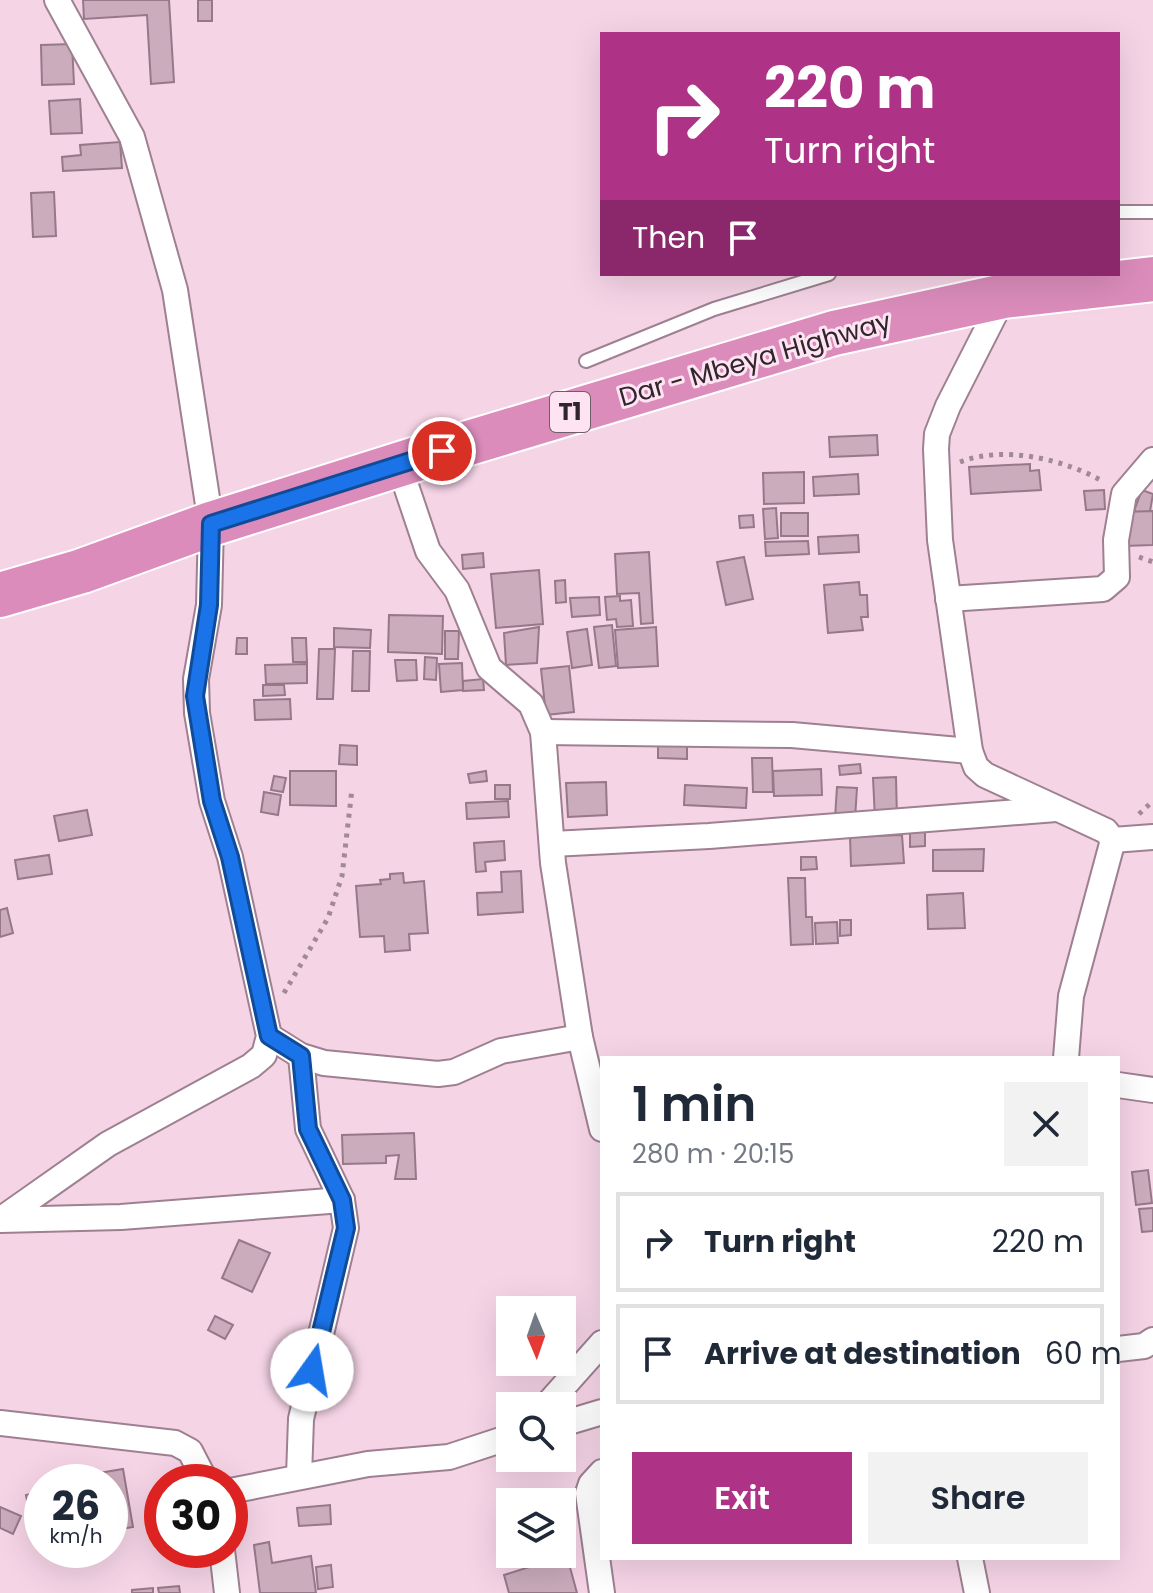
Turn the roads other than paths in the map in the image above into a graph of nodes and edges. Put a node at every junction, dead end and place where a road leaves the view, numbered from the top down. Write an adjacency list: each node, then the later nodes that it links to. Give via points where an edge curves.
1 (57, 0): 10 (street, via 132,137 151,199 175,290)
2 (1120, 212): 3 (lane)
3 (1153, 212)
4 (822, 276): 7 (lane, via 714,309)
5 (1153, 279): 6 (highway, Dar - Mbeya Highway / T1)
6 (1004, 296): 9 (highway, Dar - Mbeya Highway / T1, via 834,333); 12 (street, via 937,434 940,540)
7 (586, 361)
8 (1153, 460): 12 (street, via 1124,494 1116,540 1117,577 1111,585)
9 (399, 465): 10 (highway, Dar - Mbeya Highway / T1); 13 (street, via 428,551 457,590 489,668 531,704)
10 (211, 524): 11 (highway, Dar - Mbeya Highway / T1); 19 (street, via 209,605 195,696 212,801 230,857)
11 (0, 595)
12 (948, 599): 14 (street)
13 (543, 732): 14 (street, via 792,735); 18 (street)
14 (970, 751): 15 (street, via 985,775)
15 (1059, 809): 17 (street, via 1106,831); 18 (street)
16 (1153, 837): 17 (street)
17 (1113, 840): 22 (street, via 1071,996)
18 (552, 844): 20 (street)
19 (267, 1030): 21 (street); 26 (street, via 264,1055 251,1066 108,1144 0,1220 121,1217)
20 (580, 1037): 21 (street, via 501,1051 438,1074); 25 (street)
21 (301, 1056): 26 (street, via 308,1129)
22 (1066, 1056)
23 (1120, 1085): 24 (street)
24 (1153, 1090)
25 (600, 1121)
26 (342, 1200): 37 (street, via 346,1228 301,1419)
27 (1153, 1340): 29 (street)
28 (600, 1345): 30 (street)
29 (1120, 1349)
30 (558, 1392)
31 (600, 1413): 32 (street)
32 (576, 1420)
33 (0, 1423): 35 (street, via 175,1443 190,1451)
34 (496, 1442): 37 (street, via 449,1457)
35 (197, 1464)
36 (600, 1474): 42 (street, via 588,1493)
37 (299, 1476): 38 (street)
38 (248, 1487)
39 (970, 1560): 43 (street)
40 (224, 1568): 41 (street)
41 (227, 1593)
42 (602, 1593)
43 (977, 1593)

